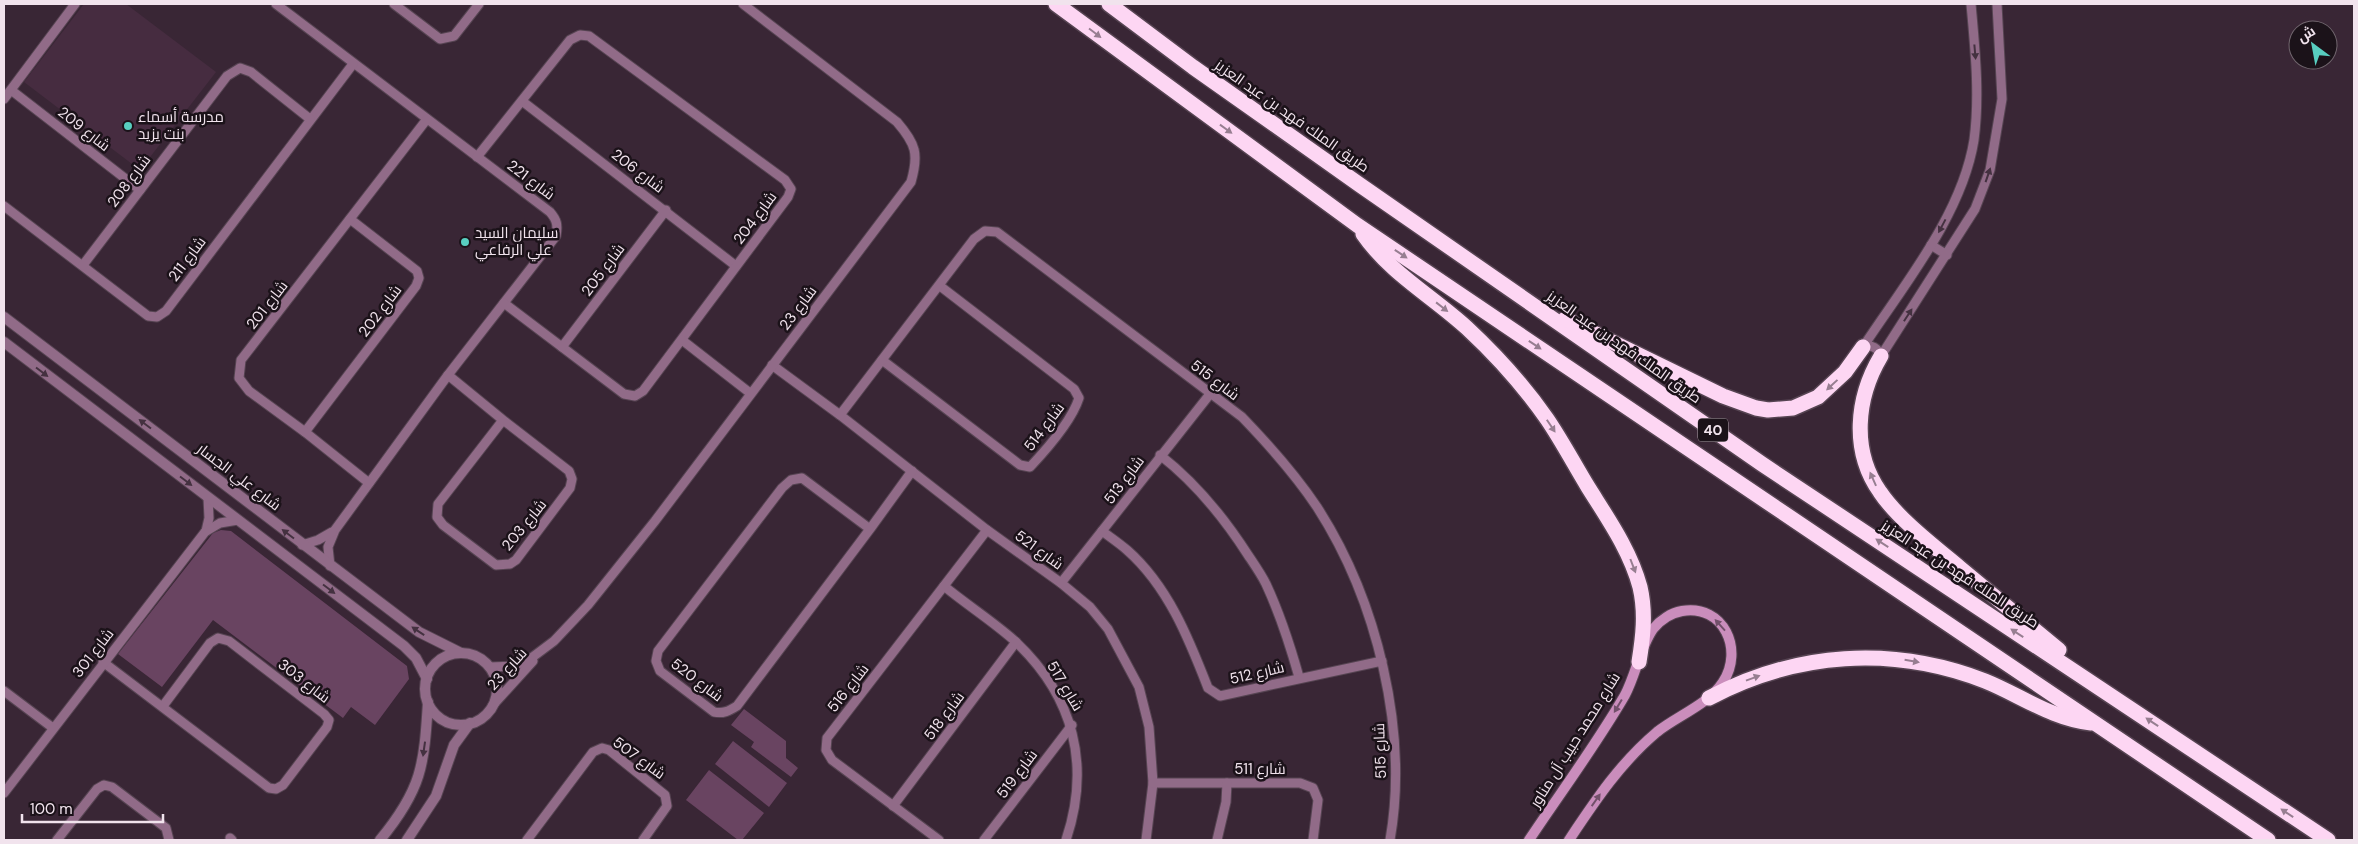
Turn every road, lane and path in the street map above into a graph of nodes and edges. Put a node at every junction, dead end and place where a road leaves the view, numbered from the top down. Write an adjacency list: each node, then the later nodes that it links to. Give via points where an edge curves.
1 (75, 4): 11 (street)
2 (394, 4): 3 (street, via 440,39 454,36)
3 (479, 4)
4 (743, 4): 36 (street, شارع 23, via 890,115 909,135 917,159 911,182)
5 (1056, 4): 21 (highway, 40, one-way to 21)
6 (1109, 4): 27 (highway, طريق الملك فهد بن عبد العزيز / 40, via 1193,67)
7 (1971, 4): 22 (street, one-way to 22, via 1978,82 1974,141 1954,204)
8 (1997, 4): 23 (street, one-way to 8, via 1975,209 1990,170 1998,134 2002,99)
9 (279, 5): 10 (street, شارع 221)
10 (353, 64): 14 (street, شارع 211); 15 (street, شارع 221)
11 (11, 90): 12 (street); 17 (street, شارع 209)
12 (4, 99)
13 (522, 101): 16 (street, شارع 204); 19 (street, شارع 206); 25 (street, شارع 204, via 570,40 580,35 588,36 785,180 791,189 788,197)
14 (310, 119): 17 (street, شارع 208, via 251,72 240,68 227,76); 24 (street, شارع 211, via 166,311 157,317 148,316)
15 (427, 119): 16 (street, شارع 221); 20 (street, شارع 201)
16 (477, 157): 28 (street, شارع 221, via 557,220 556,236)
17 (140, 190): 24 (street, شارع 208)
18 (4, 206): 24 (street, شارع 211)
19 (666, 210): 25 (street, شارع 206); 32 (street, شارع 205)
20 (350, 219): 44 (street, شارع 201, via 241,360 239,378 248,392); 44 (street, شارع 202, via 417,272 419,278)
21 (1357, 225): 66 (highway, one-way to 66, via 1389,264 1482,343 1524,390 1557,434 1624,546 1636,574 1644,624); 77 (highway, 40, one-way to 77)
22 (1931, 245): 23 (street); 33 (street)
23 (1948, 255): 34 (street, one-way to 23)
24 (83, 266)
25 (736, 266): 30 (street, شارع 204)
26 (940, 286): 35 (street, شارع 515); 35 (street, شارع 514, via 1074,389 1079,398 1076,408 1039,458 1030,467 1020,465); 39 (street, شارع 515, via 974,239 985,231 997,232)
27 (1520, 296): 33 (highway, one-way to 27, via 1845,372 1818,397 1794,408 1762,409 1723,396); 72 (highway, طريق الملك فهد بن عبد العزيز / 40, one-way to 27, via 1762,464)
28 (504, 303): 32 (street, شارع 204); 37 (street, شارع 221)
29 (4, 317): 40 (street, شارع علي الجسار)
30 (682, 340): 32 (street, شارع 204, via 643,391 635,396 624,394); 38 (street)
31 (4, 342): 43 (street, one-way to 43)
32 (562, 347)
33 (1863, 347): 34 (street, via 1872,346)
34 (1881, 356): 72 (highway, one-way to 34, via 1921,535 1881,494 1864,459 1860,418 1866,389)
35 (882, 360): 41 (street, شارع 515)
36 (772, 365): 38 (street, شارع 23); 41 (street, شارع 521)
37 (448, 375): 42 (street, شارع 203); 49 (street, شارع 221)
38 (750, 393): 62 (street, شارع 23, via 588,605)
39 (1210, 394): 47 (street, شارع 513); 64 (street, شارع 515, via 1242,417 1265,441 1318,508 1352,576)
40 (126, 410): 43 (street); 45 (street, شارع علي الجسار, one-way to 40)
41 (840, 414): 48 (street, شارع 521)
42 (503, 420): 42 (street, شارع 203, via 438,504 437,516 443,525 496,565 516,560 570,488 572,479 569,471)
43 (113, 426): 46 (street)
44 (305, 432): 49 (street, شارع 201)
45 (161, 437): 46 (street, via 152,443); 57 (street, شارع علي الجسار, one-way to 45)
46 (149, 453): 50 (street, one-way to 50)
47 (1160, 455): 56 (street, شارع 513); 68 (street, شارع 512, via 1205,496 1234,533 1265,582 1285,629)
48 (912, 472): 52 (street, شارع 520); 54 (street, شارع 521)
49 (369, 483): 53 (street, شارع 221)
50 (208, 498): 51 (street); 55 (street, via 210,512)
51 (238, 520): 55 (street, شارع 301, via 220,523); 69 (street, one-way to 69, via 404,646 416,658)
52 (870, 529): 52 (street, شارع 520, via 802,478 791,480 658,651 656,661 660,671 714,712 719,714 731,710)
53 (335, 530): 57 (street, شارع 221, via 318,540); 58 (street, شارع 221, via 328,547)
54 (987, 530): 59 (street, شارع 521); 60 (street, شارع 516)
55 (206, 532): 65 (street, شارع 301)
56 (1102, 532): 59 (street, شارع 513); 68 (street, شارع 512, via 1127,550 1170,603 1208,688 1214,693 1220,696)
57 (302, 544): 58 (street, شارع علي الجسار)
58 (330, 566): 63 (street, شارع علي الجسار, one-way to 58, via 419,632)
59 (1061, 583): 80 (street, شارع 521, via 1090,607 1108,629 1139,687 1149,727)
60 (944, 586): 61 (street, شارع 517); 83 (street, شارع 516, via 827,738 826,750 832,760)
61 (1016, 642): 78 (street, شارع 517, via 1039,667); 83 (street, شارع 518)
62 (542, 652): 67 (street, شارع 23, via 514,666); 74 (street, شارع 23)
63 (461, 653): 67 (street, via 480,658); 69 (street, via 440,660)
64 (1382, 661): 68 (street); 96 (street, شارع 515, via 1392,711 1396,762)
65 (103, 662): 75 (street, شارع 303); 79 (street, شارع 301)
66 (1639, 662): 71 (main road, شارع محمد حبيب آل مناور, one-way to 66, via 1727,675 1732,651 1726,631 1710,616 1688,610 1667,616 1651,633); 97 (main road, شارع محمد حبيب آل مناور, one-way to 97, via 1619,704)
67 (490, 667): 74 (street, via 497,686)
68 (1299, 677)
69 (427, 679): 73 (street)
70 (4, 691): 79 (street)
71 (1708, 698): 77 (highway, one-way to 77, via 1752,678 1794,665 1829,659 1883,657 1954,670 2053,714); 98 (main road, شارع محمد حبيب آل مناور, one-way to 71, via 1629,758 1658,732)
72 (2116, 698): 100 (highway, طريق الملك فهد بن عبد العزيز / 40, one-way to 72)
73 (428, 701): 76 (street, via 440,718); 86 (street, one-way to 86, via 424,751 416,786 405,808)
74 (493, 705): 76 (street, via 487,714)
75 (163, 706): 75 (street, شارع 303, via 269,788 276,789 283,785 329,720 229,640 218,638)
76 (470, 723): 87 (street, via 454,745 436,796)
77 (2096, 724): 99 (highway, 40)
78 (1072, 725): 91 (street, شارع 519); 92 (street, شارع 517, via 1078,760 1077,792)
79 (53, 728): 82 (street, شارع 301)
80 (1153, 783): 81 (street, شارع 511); 93 (street, شارع 521)
81 (1228, 783): 94 (street); 95 (street, شارع 511, via 1300,783 1313,788 1318,800)
82 (4, 793)
83 (893, 806): 90 (street, شارع 516)
84 (57, 840): 85 (street, via 97,789 104,785 112,787 166,828)
85 (169, 840)
86 (380, 840)
87 (407, 840)
88 (527, 840): 89 (street, شارع 507, via 593,752 602,748 609,750 666,795 666,806)
89 (643, 840)
90 (939, 840)
91 (984, 840)
92 (1066, 840)
93 (1146, 840)
94 (1217, 840)
95 (1313, 840)
96 (1390, 840)
97 (1529, 840)
98 (1569, 840)
99 (2268, 840)
100 (2328, 840)

